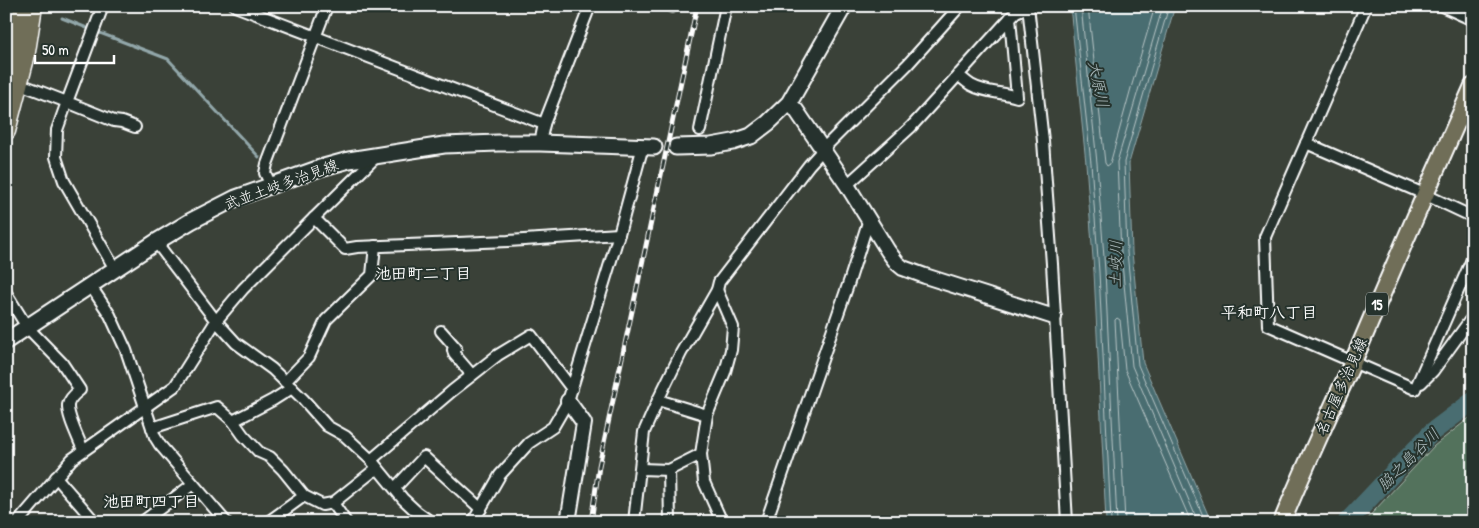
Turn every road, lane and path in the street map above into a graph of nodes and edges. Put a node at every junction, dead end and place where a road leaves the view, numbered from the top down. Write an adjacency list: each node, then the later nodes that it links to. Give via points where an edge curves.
1 (18, 6): 17 (highway)
2 (33, 6): 25 (highway, via 25,58)
3 (104, 6): 20 (street)
4 (235, 6): 15 (street)
5 (327, 6): 15 (street)
6 (590, 6): 22 (street)
7 (726, 6): 24 (street)
8 (960, 6): 30 (street, via 908,64)
9 (1366, 6): 27 (street)
10 (1442, 6): 14 (street)
11 (1028, 7): 13 (street); 46 (street, via 1043,141)
12 (839, 9): 21 (main road)
13 (1010, 18): 16 (street); 16 (street, via 1018,97 986,91)
14 (1473, 20)
15 (315, 37): 22 (street); 32 (street, via 267,164 265,173)
16 (958, 75): 33 (street, via 911,127)
17 (6, 77)
18 (1473, 86): 34 (main road, 名古屋多治見線 / 15)
19 (28, 87): 20 (street)
20 (67, 102): 23 (street); 42 (street, via 57,130 56,157 64,181)
21 (789, 103): 29 (main road, via 751,136 712,146); 30 (street)
22 (544, 124): 26 (street)
23 (135, 127)
24 (700, 130)
25 (6, 131)
26 (540, 143): 28 (main road, 武並土岐多治見線); 31 (main road, 武並土岐多治見線, via 444,145)
27 (1306, 143): 34 (street); 52 (street, via 1265,237 1268,325)
28 (648, 147): 38 (street)
29 (676, 148)
30 (823, 149): 33 (street); 44 (street)
31 (378, 155): 32 (main road, 武並土岐多治見線, via 320,168); 36 (street)
32 (271, 185): 39 (main road, 武並土岐多治見線, via 210,210)
33 (847, 185): 37 (street)
34 (1424, 194): 35 (street); 52 (main road, 名古屋多治見線 / 15)
35 (1473, 217)
36 (314, 218): 40 (street, via 345,248); 48 (street, via 242,289)
37 (869, 219): 46 (street, via 888,251 903,268); 85 (street)
38 (619, 234): 40 (street); 56 (street)
39 (156, 242): 42 (main road, 武並土岐多治見線); 48 (street)
40 (375, 246): 54 (street, via 372,275 326,320 309,357)
41 (1473, 257): 55 (street)
42 (115, 269): 43 (main road, 武並土岐多治見線)
43 (90, 285): 49 (main road, 武並土岐多治見線); 58 (street, via 110,315 126,350)
44 (717, 290): 57 (street); 59 (street, via 733,327 725,372)
45 (6, 293): 49 (street)
46 (1054, 316): 86 (street)
47 (1473, 316): 55 (street, via 1433,371)
48 (216, 321): 54 (street, via 236,343); 58 (street, via 175,386)
49 (27, 327): 51 (main road, 武並土岐多治見線); 62 (street, via 62,363 80,390 68,406)
50 (441, 331): 53 (street, via 456,348 454,354)
51 (6, 341)
52 (1352, 363): 55 (street); 87 (main road, 名古屋多治見線 / 15)
53 (472, 375): 56 (street, via 532,335); 64 (street)
54 (288, 385): 60 (street, via 273,400); 64 (street, via 328,426 345,436)
55 (1414, 390)
56 (570, 395): 72 (street, via 553,427 529,443 500,475); 81 (street, via 584,423)
57 (658, 400): 59 (street); 65 (street, via 644,432)
58 (145, 406): 61 (street); 62 (street)
59 (707, 415): 63 (street)
60 (233, 421): 61 (street, via 218,407); 70 (street, via 259,452 270,457 283,470)
61 (152, 428): 68 (street, via 160,445)
62 (83, 450): 67 (street)
63 (701, 454): 66 (street); 84 (street, via 704,482)
64 (374, 464): 69 (street); 71 (street)
65 (641, 469): 66 (street); 82 (street)
66 (669, 470): 83 (street)
67 (56, 477): 73 (street); 74 (street)
68 (193, 484): 75 (street); 76 (street)
69 (394, 488): 72 (street, via 424,457); 79 (street)
70 (304, 496): 71 (street, via 322,505); 77 (street)
71 (333, 503): 78 (street)
72 (481, 508): 80 (street)
73 (18, 522)
74 (96, 522)
75 (142, 522)
76 (226, 522)
77 (268, 522)
78 (346, 522)
79 (431, 522)
80 (473, 522)
81 (568, 522)
82 (634, 522)
83 (670, 522)
84 (722, 522)
85 (766, 522)
86 (1067, 522)
87 (1282, 522)

